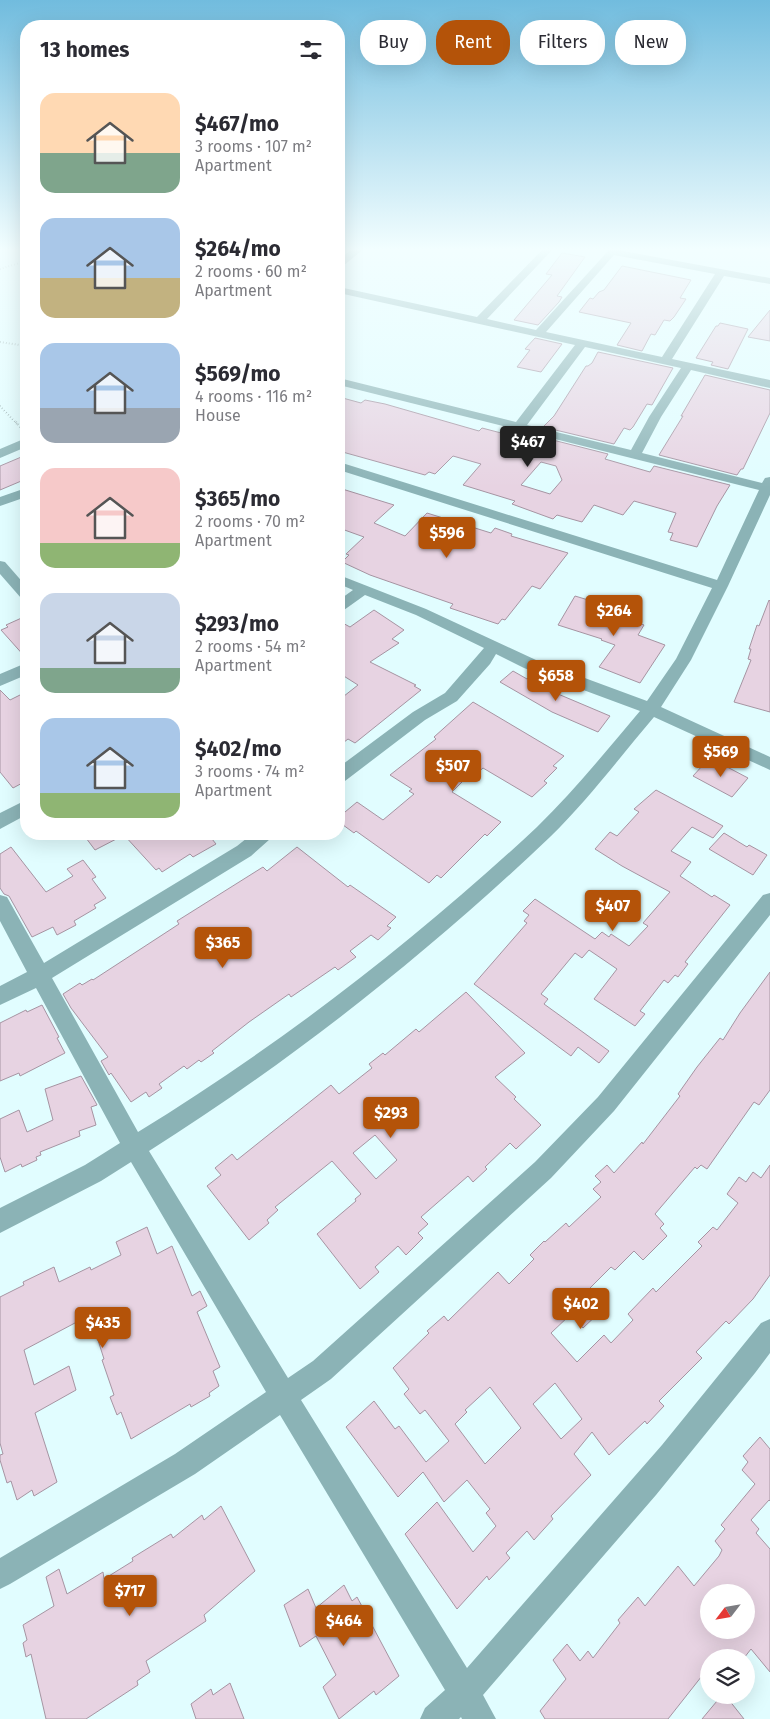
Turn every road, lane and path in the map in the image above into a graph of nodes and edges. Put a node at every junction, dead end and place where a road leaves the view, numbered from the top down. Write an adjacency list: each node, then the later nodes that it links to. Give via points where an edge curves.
1 (512, 328): 4 (street)
2 (543, 328): 4 (street)
3 (686, 328): 8 (street)
4 (538, 334): 6 (street)
5 (0, 342): 7 (path)
6 (582, 344): 8 (street); 14 (street)
7 (20, 345)
8 (666, 361): 9 (street)
9 (688, 366): 11 (street); 17 (street, via 655,416)
10 (345, 384): 14 (street)
11 (770, 384)
12 (0, 406): 13 (path)
13 (20, 427)
14 (519, 427): 17 (street)
15 (20, 445): 16 (street)
16 (0, 454)
17 (634, 456): 19 (street)
18 (345, 468): 24 (street)
19 (768, 484): 24 (street)
20 (20, 494): 21 (street)
21 (0, 502)
22 (0, 564): 25 (street)
23 (345, 581): 26 (street)
24 (721, 586): 31 (street)
25 (20, 588)
26 (364, 589): 27 (street); 28 (street, via 444,622)
27 (345, 603)
28 (492, 647): 31 (street, via 538,668); 33 (street, via 451,697 419,716)
29 (20, 671): 30 (street)
30 (0, 681)
31 (652, 709): 32 (street); 41 (street, via 544,831 386,971 210,1100)
32 (770, 764)
33 (345, 772)
34 (20, 810): 35 (street)
35 (0, 822)
36 (257, 840): 39 (street)
37 (770, 901): 44 (street, via 606,1104 542,1170 322,1370)
38 (0, 904): 39 (street)
39 (39, 976): 40 (street); 41 (street)
40 (0, 996)
41 (135, 1148): 42 (street); 44 (street)
42 (0, 1221)
43 (770, 1332): 46 (street)
44 (284, 1397): 45 (street, via 185,1464); 46 (street)
45 (0, 1574)
46 (473, 1706): 47 (street)
47 (436, 1719)

